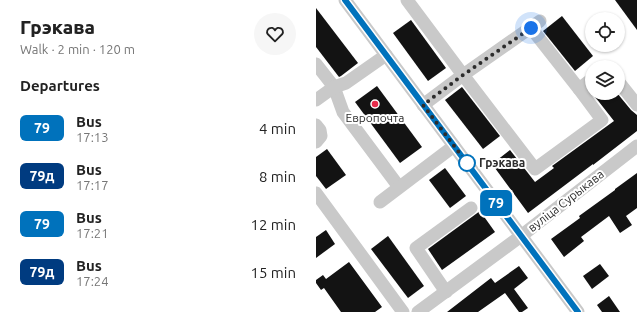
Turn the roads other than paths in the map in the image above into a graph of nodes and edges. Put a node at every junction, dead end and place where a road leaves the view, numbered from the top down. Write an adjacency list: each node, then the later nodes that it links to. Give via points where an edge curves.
1 (345, 0): 3 (street)
2 (407, 0): 5 (street)
3 (386, 55): 7 (street, via 346,83); 11 (street)
4 (316, 64): 7 (street)
5 (463, 75): 8 (street, via 535,25); 8 (street, via 535,169 602,120); 11 (street)
6 (585, 84): 8 (street)
7 (334, 87): 10 (street); 17 (street, via 343,112)
8 (579, 89)
9 (625, 90): 12 (street)
10 (316, 100)
11 (423, 105): 15 (street)
12 (637, 105)
13 (316, 125): 14 (street, via 320,130)
14 (316, 142)
15 (454, 146): 17 (street); 21 (street)
16 (637, 146): 21 (street, вуліца Сурыкава)
17 (400, 187): 19 (street)
18 (316, 193): 23 (street)
19 (380, 202)
20 (471, 208): 22 (street, via 416,248)
21 (521, 236): 22 (street, вуліца Сурыкава); 25 (street)
22 (446, 292): 24 (street, вуліца Сурыкава)
23 (403, 312)
24 (418, 312)
25 (578, 312)

